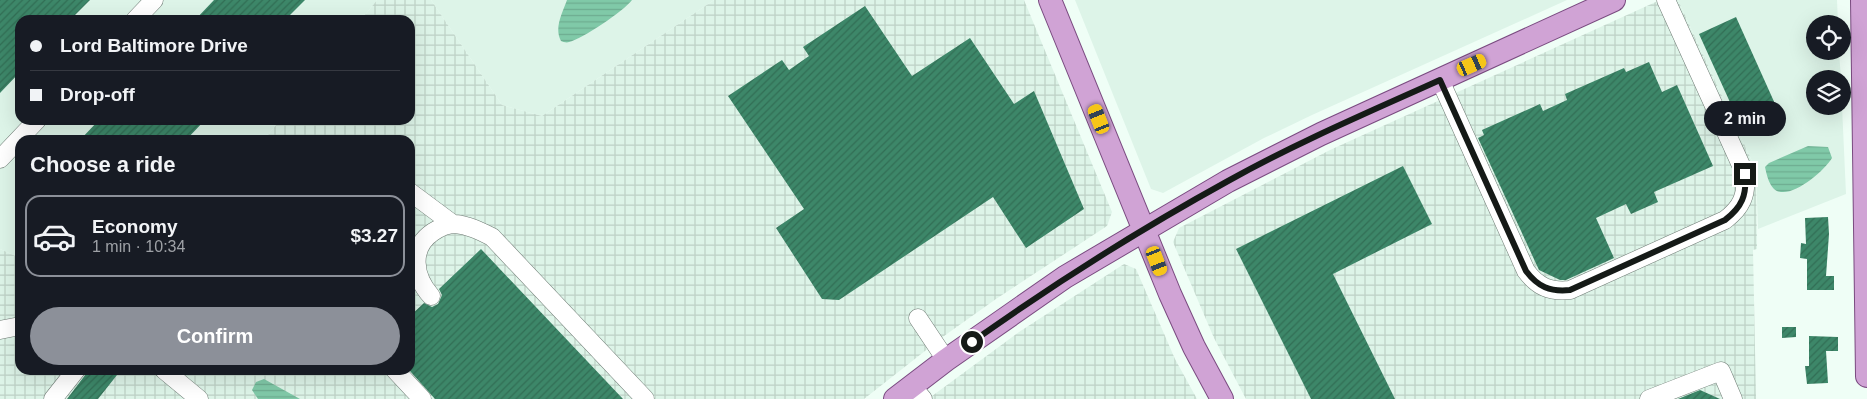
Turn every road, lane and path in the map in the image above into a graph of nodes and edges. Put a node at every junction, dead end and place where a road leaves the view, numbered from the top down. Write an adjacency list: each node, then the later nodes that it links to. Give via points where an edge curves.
1 (154, 0): 6 (lane)
2 (1050, 0): 15 (main road)
3 (1614, 0): 7 (main road)
4 (1666, 0): 7 (lane, via 1745,174 1745,195 1742,203 1725,220 1570,290 1543,288 1526,271)
5 (1862, 0): 12 (main road)
6 (139, 15)
7 (1440, 80): 15 (main road, via 1274,157)
8 (33, 125): 9 (lane)
9 (23, 135)
10 (15, 144): 11 (lane)
11 (0, 159)
12 (1865, 189): 24 (main road)
13 (415, 196): 14 (lane)
14 (454, 224): 16 (lane, via 428,236 419,248 416,261 418,276); 29 (lane, via 492,237)
15 (1144, 229): 20 (main road, via 1065,277); 30 (main road, via 1186,329)
16 (431, 296)
17 (918, 318): 20 (lane)
18 (15, 327): 19 (lane)
19 (0, 330)
20 (946, 360): 25 (main road)
21 (72, 375): 26 (lane)
22 (170, 375): 27 (lane)
23 (400, 375): 28 (lane)
24 (1867, 376)
25 (910, 395)
26 (53, 399)
27 (199, 399)
28 (422, 399)
29 (645, 399)
30 (1222, 399)
31 (1649, 399): 32 (lane, via 1721,371)
32 (1733, 399)

